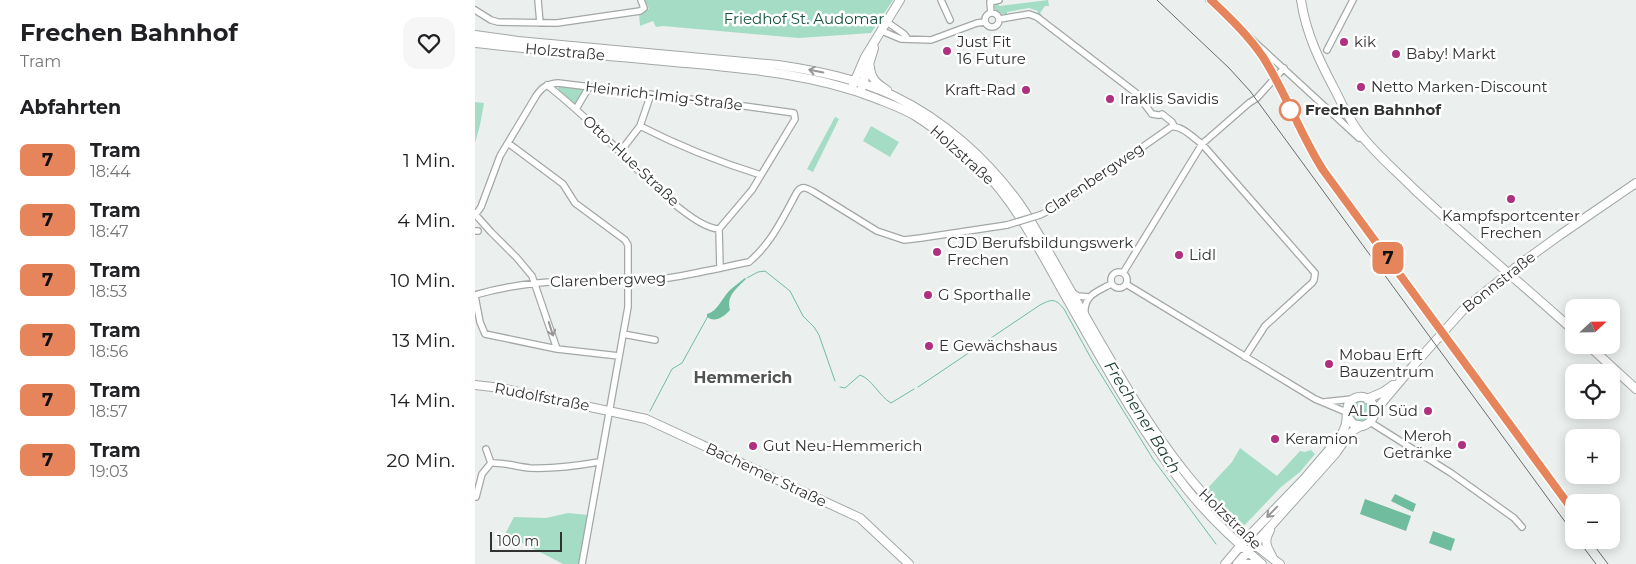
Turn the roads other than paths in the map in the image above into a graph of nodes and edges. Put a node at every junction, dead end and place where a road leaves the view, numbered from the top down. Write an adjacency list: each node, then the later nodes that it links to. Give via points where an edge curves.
1 (538, 0): 15 (street)
2 (641, 0): 15 (street, via 644,8 640,11 588,20)
3 (900, 0): 13 (main road)
4 (941, 0): 12 (street)
5 (999, 0): 10 (street, via 991,1)
6 (1209, 0): 25 (street)
7 (1301, 0): 46 (main road, via 1315,51 1362,136 1434,208)
8 (1353, 0): 21 (street)
9 (475, 10): 15 (street, via 498,22)
10 (991, 13): 11 (street); 14 (street)
11 (999, 19): 14 (street, via 999,24 994,27); 35 (street, via 1029,14 1037,17 1136,93 1152,114 1162,114 1173,122)
12 (950, 20)
13 (887, 22): 16 (main road); 18 (street)
14 (985, 22): 18 (street, via 931,40)
15 (540, 23)
16 (881, 30): 18 (street, via 901,39); 20 (main road)
17 (475, 35): 26 (main road, Holzstraße, one-way to 17, via 814,70 778,65)
18 (907, 38)
19 (1323, 38): 21 (street)
20 (876, 41): 24 (main road); 26 (main road)
21 (1331, 42): 23 (street)
22 (475, 43): 30 (main road, Holzstraße, via 765,71)
23 (1327, 50)
24 (870, 65): 29 (main road); 32 (main road, Holzstraße, via 874,80)
25 (1284, 68): 36 (street); 38 (street, via 1257,98)
26 (854, 81): 29 (main road, Holzstraße); 30 (main road)
27 (547, 85): 28 (street, Heinrich-Imig-Straße, via 559,83); 33 (street, Otto-Hue-Straße); 37 (street, via 536,96)
28 (589, 87): 31 (street, Heinrich-Imig-Straße); 33 (street)
29 (862, 88): 30 (main road, Holzstraße); 32 (main road, Holzstraße); 81 (main road, Holzstraße, via 917,117 952,142 998,187 1036,244 1152,442 1188,490)
30 (851, 89)
31 (651, 94): 34 (street); 40 (street, Heinrich-Imig-Straße, via 791,112 795,119)
32 (894, 96): 51 (main road, Holzstraße, via 923,112 984,161 1019,204)
33 (576, 109): 39 (street, Otto-Hue-Straße)
34 (640, 126): 39 (street); 40 (street, via 717,161)
35 (1171, 128): 38 (street, via 1181,129); 44 (street, Clarenbergweg, bridge, via 1057,207 1040,216 1007,225 904,240 877,231 804,187 797,192 757,256 749,262)
36 (1359, 138)
37 (508, 143): 42 (street); 47 (street, via 563,184 575,203 627,242)
38 (1202, 144): 45 (street); 61 (street, via 1315,273 1312,283 1265,326)
39 (620, 152): 43 (street, Otto-Hue-Straße, via 691,216 705,226)
40 (761, 175): 43 (street)
41 (1636, 183): 46 (main road, Bonnstraße)
42 (475, 214): 48 (street, via 533,276)
43 (719, 230): 44 (street)
44 (721, 268): 47 (street, Clarenbergweg)
45 (1123, 273): 49 (street, via 1113,274); 50 (street)
46 (1509, 273): 55 (main road); 62 (main road, Bonnstraße, via 1463,310)
47 (628, 282): 48 (street, Clarenbergweg); 56 (street)
48 (534, 283): 52 (street, Clarenbergweg, via 506,286); 58 (street, one-way to 58)
49 (1111, 284): 50 (street, via 1119,288); 53 (street)
50 (1126, 284): 61 (street)
51 (1071, 291): 53 (street, via 1078,296); 54 (main road, Holzstraße)
52 (475, 296): 58 (street, via 485,334)
53 (1089, 297): 54 (street, via 1084,306)
54 (1086, 316): 79 (main road, Holzstraße, via 1165,446 1201,492)
55 (1565, 323)
56 (623, 334): 57 (street); 60 (street)
57 (655, 340)
58 (557, 349): 60 (street)
59 (1598, 354): 64 (main road)
60 (619, 356): 69 (street)
61 (1245, 357): 67 (street)
62 (1401, 379): 66 (main road, Bonnstraße); 68 (main road, Bonnstraße)
63 (475, 385): 69 (main road, Rudolfstraße)
64 (1636, 389)
65 (1353, 399): 66 (main road); 67 (street); 70 (main road, via 1347,405)
66 (1367, 399): 68 (main road)
67 (1322, 402): 70 (street)
68 (1375, 410): 71 (main road)
69 (609, 411): 74 (street); 85 (main road, Bachemer Straße, via 646,419 860,518)
70 (1346, 414): 72 (main road, via 1353,424); 79 (main road, one-way to 79, via 1344,430 1331,449)
71 (1370, 422): 72 (main road); 78 (street, via 1451,473)
72 (1361, 426): 77 (main road, via 1355,428)
73 (486, 449): 75 (street)
74 (599, 462): 75 (street, via 549,468); 84 (street)
75 (491, 463): 76 (street, via 482,474)
76 (476, 496)
77 (1273, 524): 80 (main road); 83 (main road, via 1266,544)
78 (1522, 526)
79 (1247, 538): 80 (main road, Holzstraße); 81 (main road)
80 (1254, 544): 82 (main road); 83 (main road, Holzstraße)
81 (1240, 546): 82 (main road, Holzstraße); 86 (main road)
82 (1248, 552): 87 (main road); 90 (main road, Holzstraße)
83 (1277, 562)
84 (582, 564)
85 (909, 564)
86 (1225, 564)
87 (1237, 564)
88 (1246, 564): 89 (main road)
89 (1253, 564)
90 (1262, 564)

